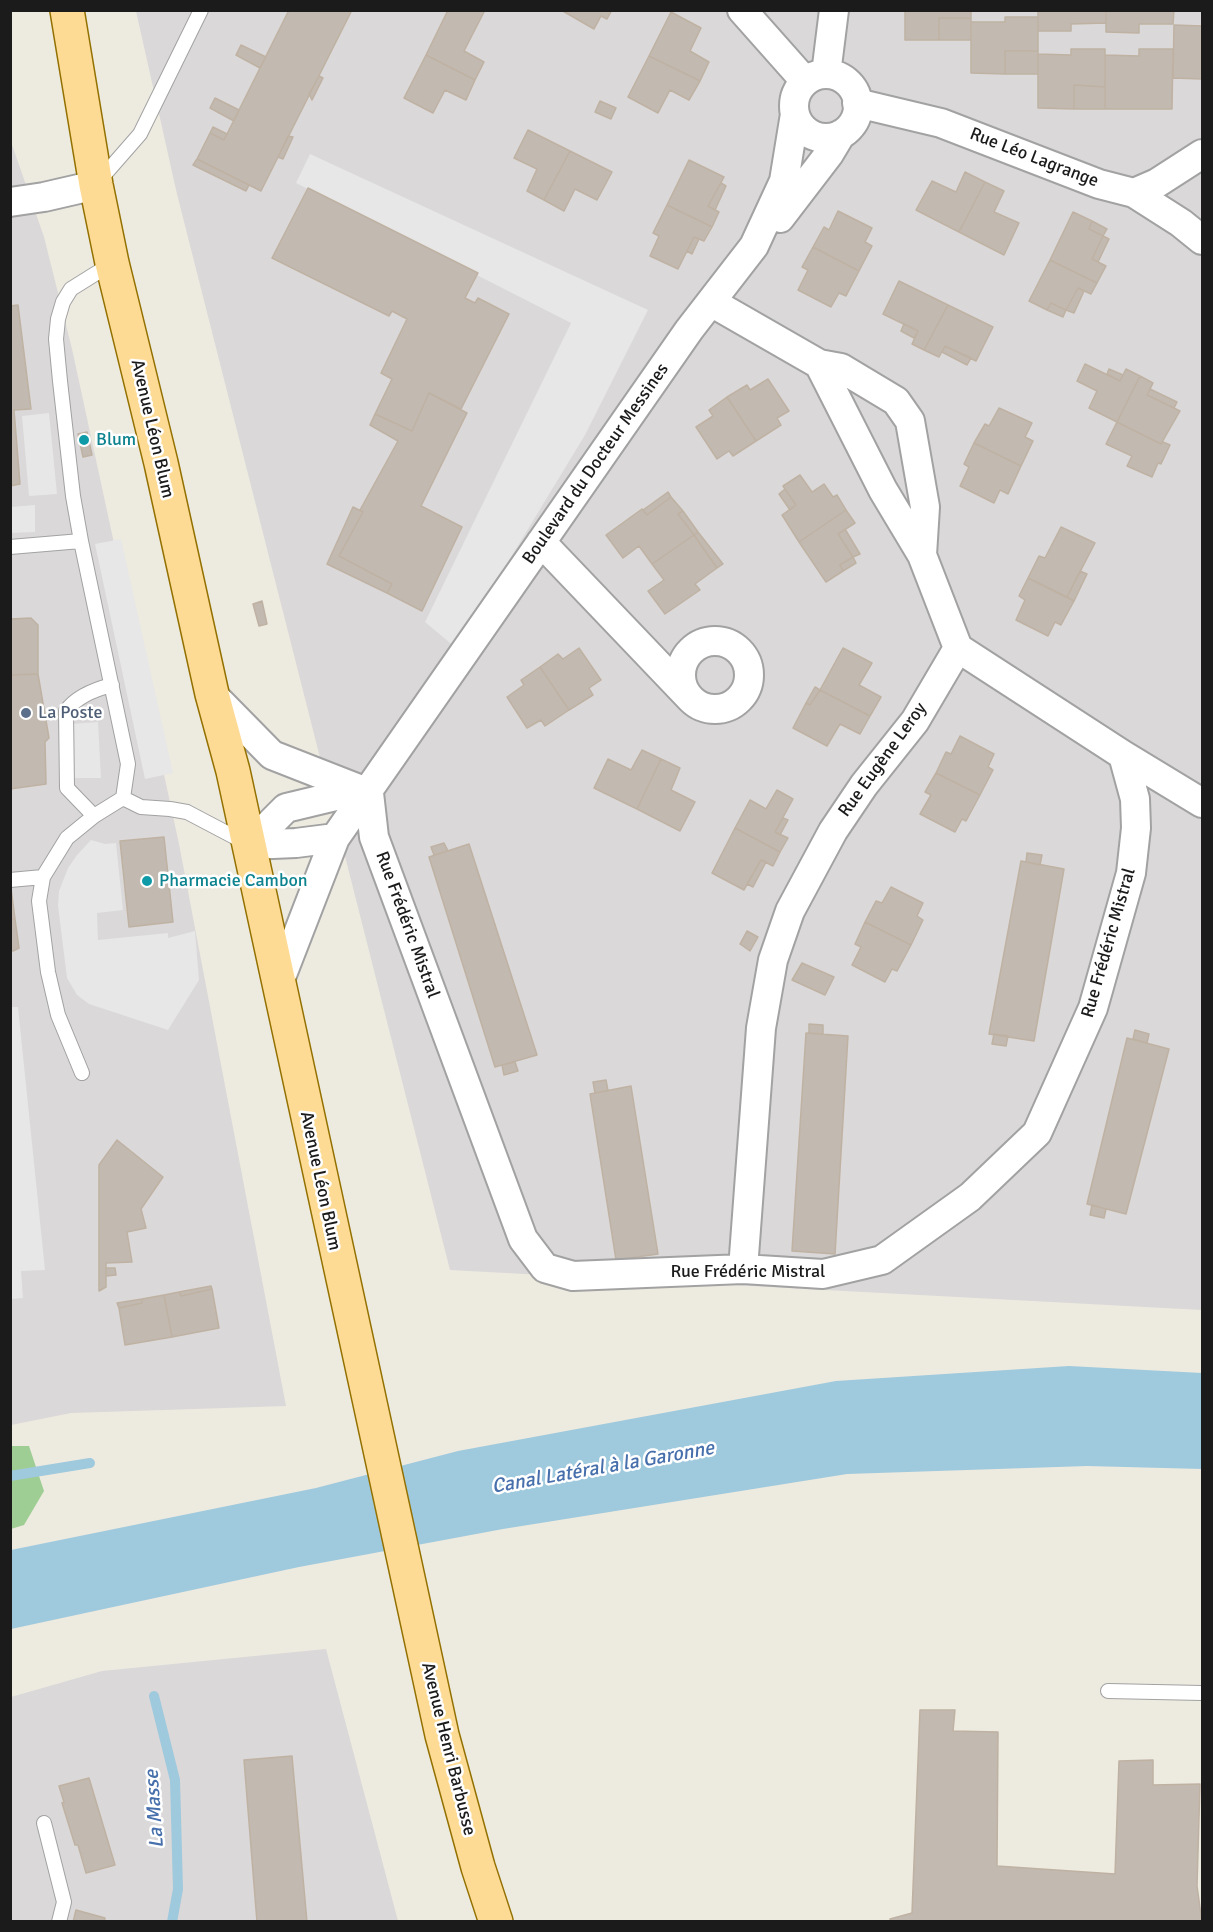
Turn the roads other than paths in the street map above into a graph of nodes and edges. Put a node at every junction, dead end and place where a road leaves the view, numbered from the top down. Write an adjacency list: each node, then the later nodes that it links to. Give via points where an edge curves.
1 (67, 10): 10 (main road, Avenue Léon Blum)
2 (201, 10): 10 (lane, via 140,134)
3 (742, 10): 5 (street)
4 (834, 10): 5 (street)
5 (816, 78): 6 (street, via 844,80); 7 (street, via 795,96)
6 (857, 103): 8 (street, via 854,121); 11 (street, Rue Léo Lagrange, via 941,123 1099,184)
7 (795, 114): 8 (street, via 813,135 822,138); 14 (street, Boulevard du Docteur Messines, via 784,181)
8 (841, 134): 14 (street, via 783,214)
9 (1203, 154): 11 (street)
10 (96, 185): 12 (street); 15 (main road, Avenue Léon Blum)
11 (1134, 193): 13 (street, Rue Léo Lagrange)
12 (10, 202)
13 (1203, 240)
14 (754, 246): 16 (street, Boulevard du Docteur Messines)
15 (112, 263): 18 (lane, via 71,289 58,319 56,339); 24 (main road, Avenue Léon Blum)
16 (711, 302): 17 (street); 19 (street, Boulevard du Docteur Messines)
17 (819, 364): 21 (street, via 883,490); 21 (street, via 841,368 896,401 910,421 925,507)
18 (81, 541): 20 (lane); 23 (lane)
19 (541, 542): 25 (street); 27 (street, Boulevard du Docteur Messines)
20 (10, 547)
21 (922, 555): 22 (street)
22 (958, 648): 26 (street); 37 (street, Rue Eugène Leroy, via 915,721 832,831 790,911 773,960 761,1028)
23 (112, 685): 28 (lane, via 128,764); 30 (lane, via 71,703 66,711 67,788)
24 (212, 694): 27 (street, via 272,755); 32 (main road, Avenue Léon Blum)
25 (690, 698)
26 (1123, 755): 29 (street); 37 (street, Rue Frédéric Mistral, via 1135,800 1131,873 1093,1008 1037,1133 970,1197 882,1260 823,1274)
27 (365, 791): 31 (street); 32 (street, via 286,808); 37 (street, Rue Frédéric Mistral, via 374,837 502,1184 523,1239 544,1268 573,1276)
28 (123, 798): 30 (lane); 32 (lane, via 141,807 188,812)
29 (1203, 803)
30 (94, 816): 33 (lane, via 66,838)
31 (335, 838): 32 (street); 35 (street)
32 (249, 845): 35 (main road, Avenue Léon Blum)
33 (43, 877): 34 (lane); 36 (lane, via 39,902 48,972 58,1015)
34 (10, 880)
35 (278, 985): 38 (main road, Avenue Léon Blum)
36 (82, 1073)
37 (743, 1269)
38 (407, 1574): 43 (main road, Avenue Henri Barbusse, via 442,1736)
39 (1108, 1691): 40 (lane)
40 (1203, 1693)
41 (44, 1823): 42 (lane, via 64,1902)
42 (59, 1922)
43 (496, 1922)

